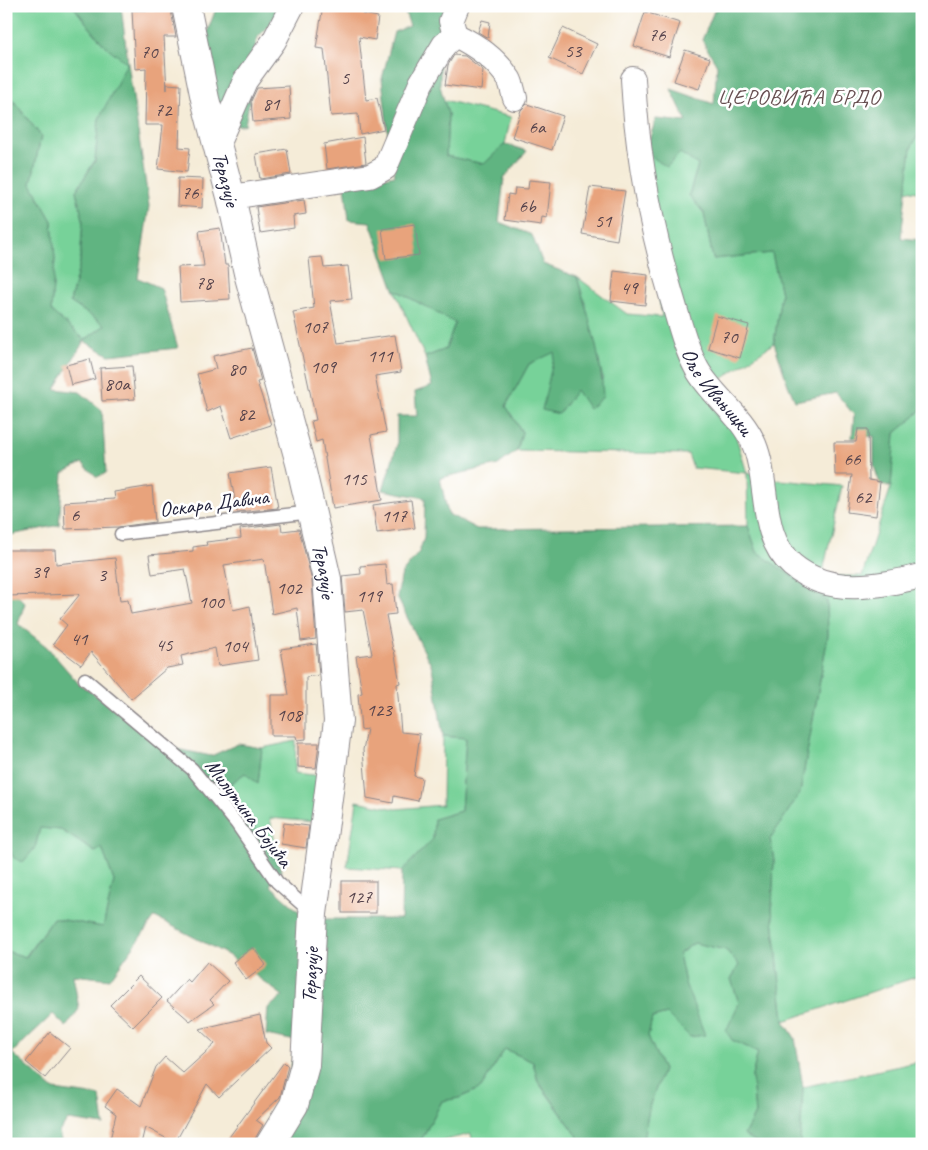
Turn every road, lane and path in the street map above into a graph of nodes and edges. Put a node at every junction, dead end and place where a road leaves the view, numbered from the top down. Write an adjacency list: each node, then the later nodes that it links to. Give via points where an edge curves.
1 (186, 6): 7 (street, Теразије)
2 (292, 6): 7 (street, via 274,41 245,82)
3 (457, 6): 4 (street, via 451,21)
4 (455, 35): 6 (street, via 493,60 510,80); 8 (street, via 444,45 421,83 385,168 370,176)
5 (633, 79): 11 (street, Оље Ивањицки, via 638,148 646,193 684,339 705,381 749,434 754,445 775,542 791,564 823,582 875,586)
6 (515, 98)
7 (217, 145): 8 (street, Теразије)
8 (231, 198): 9 (street, Теразије)
9 (312, 512): 10 (lane, Оскара Давича); 13 (street, Теразије, via 327,579 338,721)
10 (121, 534)
11 (922, 576)
12 (86, 678): 13 (lane, Милутина Бојића, via 192,769 237,824 276,882)
13 (313, 914): 14 (street, Теразије, via 305,1065 294,1105)
14 (270, 1144)

